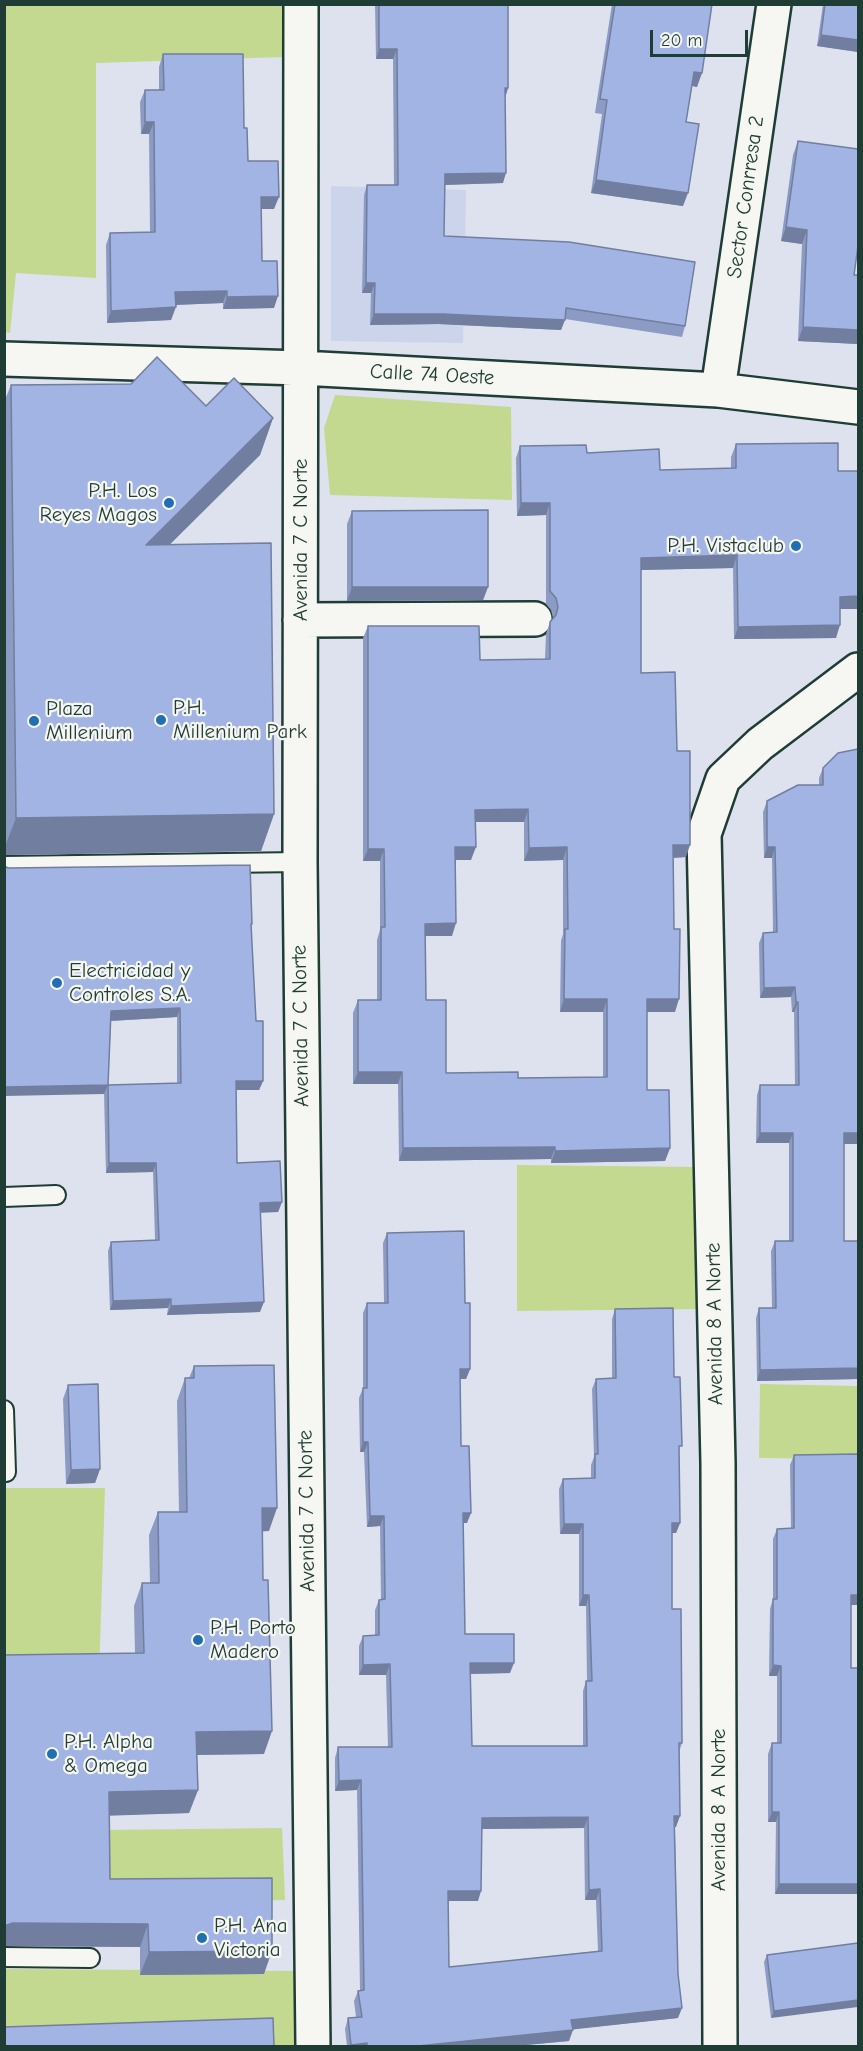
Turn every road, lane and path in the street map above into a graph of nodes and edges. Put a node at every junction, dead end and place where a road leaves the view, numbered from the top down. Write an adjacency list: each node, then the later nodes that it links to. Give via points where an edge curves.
1 (301, 4): 4 (street, Avenida 7 C Norte)
2 (774, 4): 5 (street, Sector Conrresa 2)
3 (4, 359): 4 (street, Calle 74 Oeste)
4 (301, 369): 5 (street, Calle 74 Oeste); 7 (street, Avenida 7 C Norte)
5 (718, 390): 6 (street, Calle 74 Oeste)
6 (858, 407)
7 (300, 620): 8 (street); 10 (street, Avenida 7 C Norte)
8 (535, 620)
9 (858, 670): 19 (street, Avenida 8 A Norte, via 760,744 723,779 704,834 718,1463)
10 (300, 862): 11 (lane); 18 (street, Avenida 7 C Norte)
11 (4, 866)
12 (56, 1195): 13 (lane)
13 (4, 1197)
14 (4, 1410): 15 (lane)
15 (6, 1472)
16 (4, 1957): 17 (lane)
17 (90, 1958)
18 (313, 2046)
19 (720, 2046)

